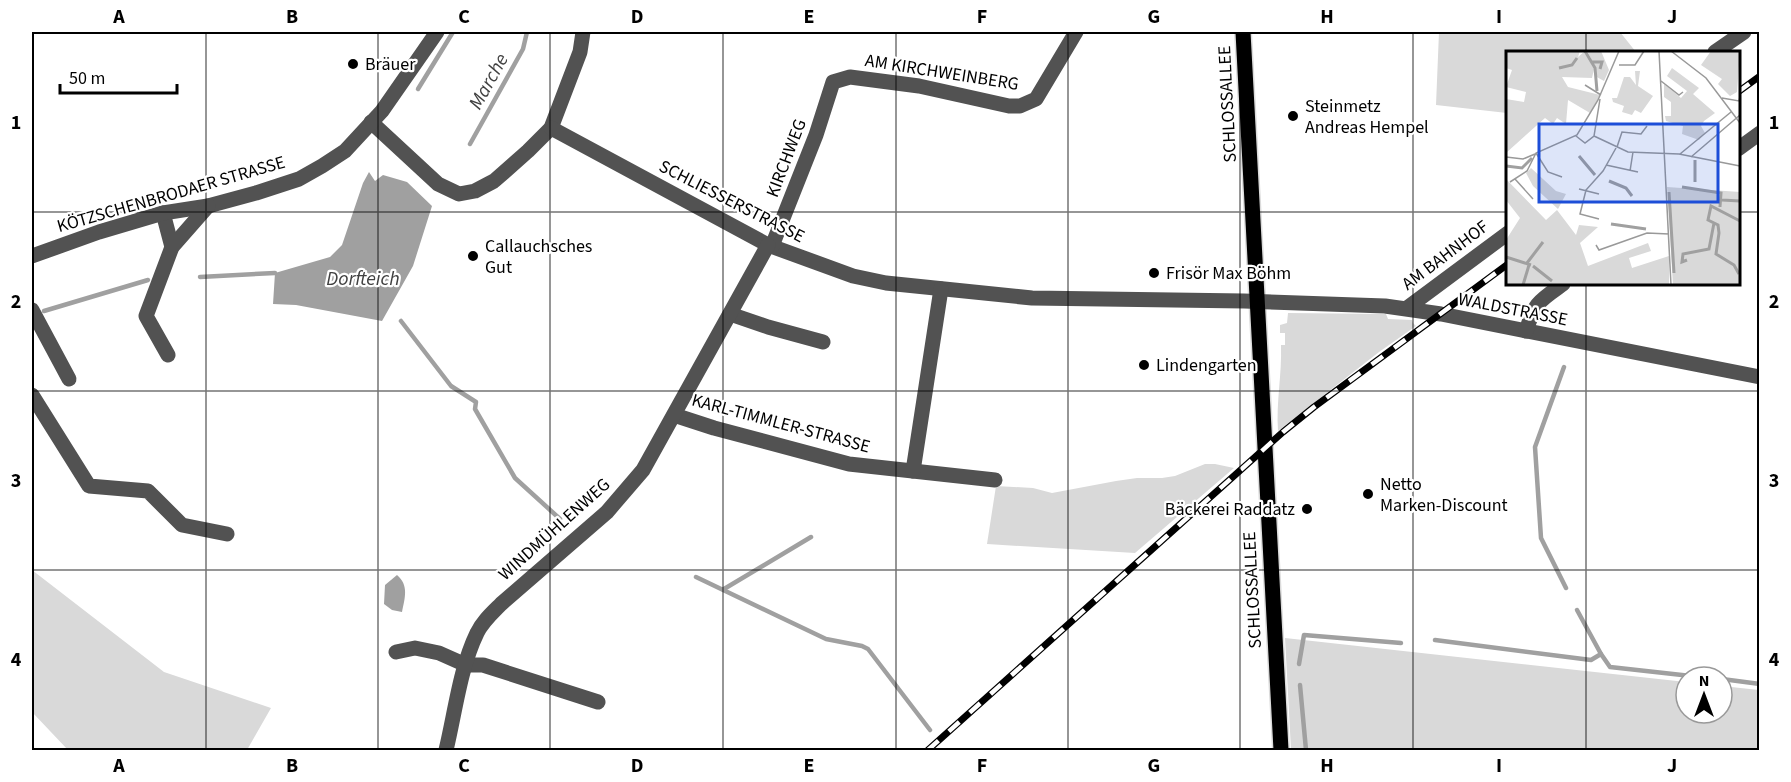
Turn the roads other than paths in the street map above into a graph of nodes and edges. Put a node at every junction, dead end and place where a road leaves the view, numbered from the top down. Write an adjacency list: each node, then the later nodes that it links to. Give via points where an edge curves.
1 (436, 32): 8 (street, KÖTZSCHENBRODAER STRASSE)
2 (583, 32): 9 (street, via 580,52)
3 (1076, 32): 7 (street, AM KIRCHWEINBERG, via 1036,99 1020,106 850,76)
4 (1243, 32): 20 (main road, SCHLOSSALLEE)
5 (1744, 32): 6 (street)
6 (1716, 51)
7 (833, 81): 15 (street, KIRCHWEG, via 816,135)
8 (371, 122): 9 (street, via 435,182 459,194 494,181); 12 (street, KÖTZSCHENBRODAER STRASSE, via 345,151 299,179)
9 (551, 128): 15 (street, SCHLIESSERSTRASSE)
10 (1760, 133): 11 (street)
11 (1740, 148)
12 (208, 206): 13 (street, KÖTZSCHENBRODAER STRASSE); 16 (street)
13 (163, 213): 16 (street); 17 (street, KÖTZSCHENBRODAER STRASSE)
14 (1506, 234): 21 (street, AM BAHNHOF)
15 (770, 246): 19 (street, SCHLIESSERSTRASSE, via 853,276); 23 (street, WINDMÜHLENWEG)
16 (172, 247): 26 (street, via 146,316)
17 (32, 256)
18 (1562, 285): 24 (street, via 1539,302)
19 (941, 289): 20 (street, SCHLIESSERSTRASSE, via 1032,298); 31 (street)
20 (1257, 301): 21 (street, WALDSTRASSE); 38 (main road, SCHLOSSALLEE)
21 (1407, 308): 24 (street, WALDSTRASSE)
22 (32, 309): 28 (street)
23 (730, 314): 25 (street); 30 (street, WINDMÜHLENWEG)
24 (1526, 331): 27 (street, WALDSTRASSE)
25 (824, 342)
26 (168, 355)
27 (1760, 377)
28 (69, 379)
29 (32, 395): 33 (street, via 88,486 148,491 182,525)
30 (674, 415): 31 (street, KARL-TIMMLER-STRASSE, via 849,464); 35 (street, WINDMÜHLENWEG, via 643,470 607,512 487,618 477,632)
31 (913, 471): 32 (street, KARL-TIMMLER-STRASSE)
32 (995, 480)
33 (227, 534)
34 (396, 652): 35 (street, via 415,648)
35 (466, 665): 36 (street, via 483,665); 37 (street, WINDMÜHLENWEG)
36 (598, 702)
37 (446, 750)
38 (1281, 750)

